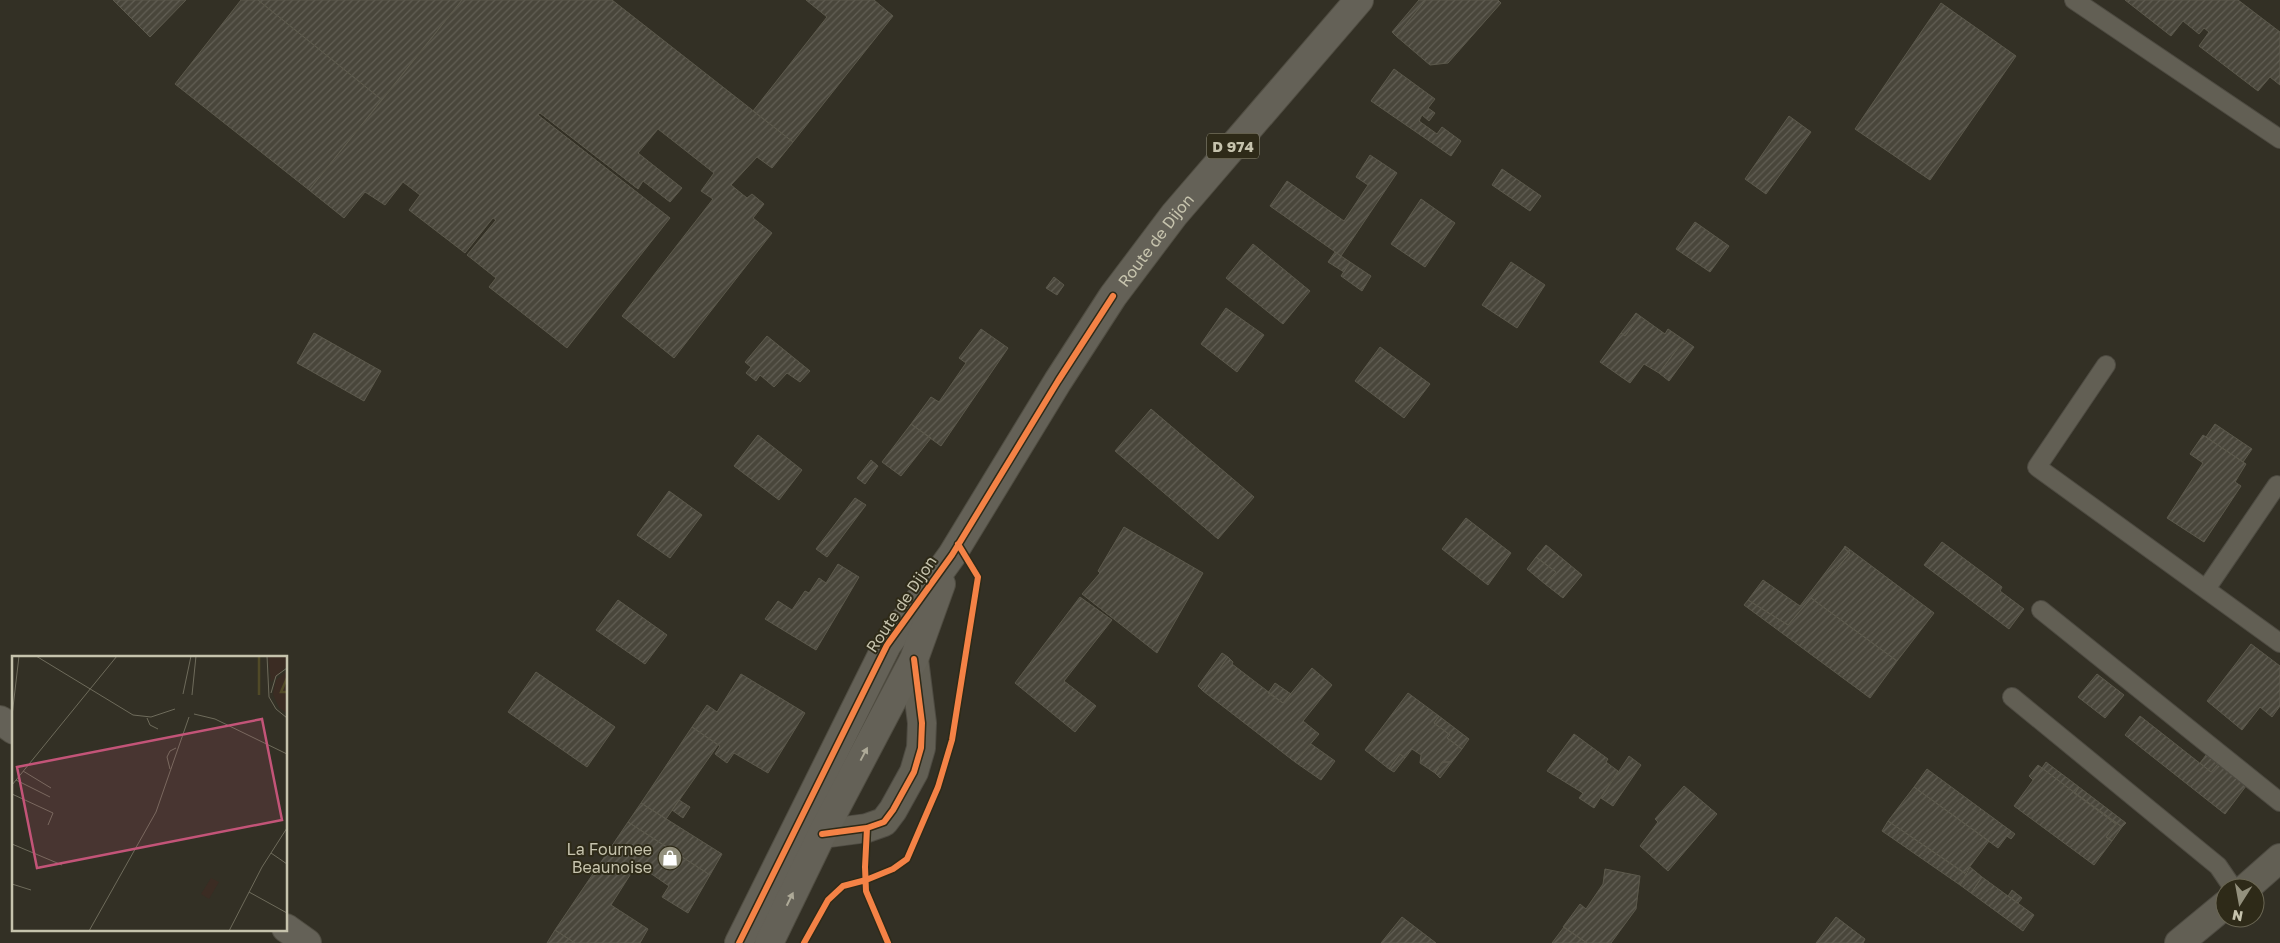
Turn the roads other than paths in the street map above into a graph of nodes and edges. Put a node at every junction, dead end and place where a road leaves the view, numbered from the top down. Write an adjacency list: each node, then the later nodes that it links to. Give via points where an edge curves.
1 (1358, 0): 6 (main road, Route de Dijon / D 974, via 1174,215 1113,296)
2 (2074, 0): 3 (lane)
3 (2280, 139)
4 (2106, 364): 7 (lane, via 2037,468)
5 (2276, 486): 7 (lane)
6 (952, 555): 10 (main road, Route de Dijon / D 974); 22 (main road, Route de Dijon / D 974, via 886,645)
7 (2206, 589): 9 (lane)
8 (2041, 610): 14 (lane)
9 (2280, 642)
10 (914, 659): 15 (main road, Route de Dijon / D 974, one-way to 10); 15 (street, via 922,723 921,748 914,772 884,822 867,828)
11 (2012, 697): 17 (lane, via 2218,866)
12 (0, 720): 13 (main road)
13 (12, 729)
14 (2280, 802)
15 (822, 834): 23 (main road, Route de Dijon / D 974, one-way to 15)
16 (2280, 858): 18 (street)
17 (2226, 878)
18 (2257, 878)
19 (2215, 913): 24 (street)
20 (288, 929): 21 (main road)
21 (307, 943)
22 (739, 943)
23 (769, 943)
24 (2179, 943)

